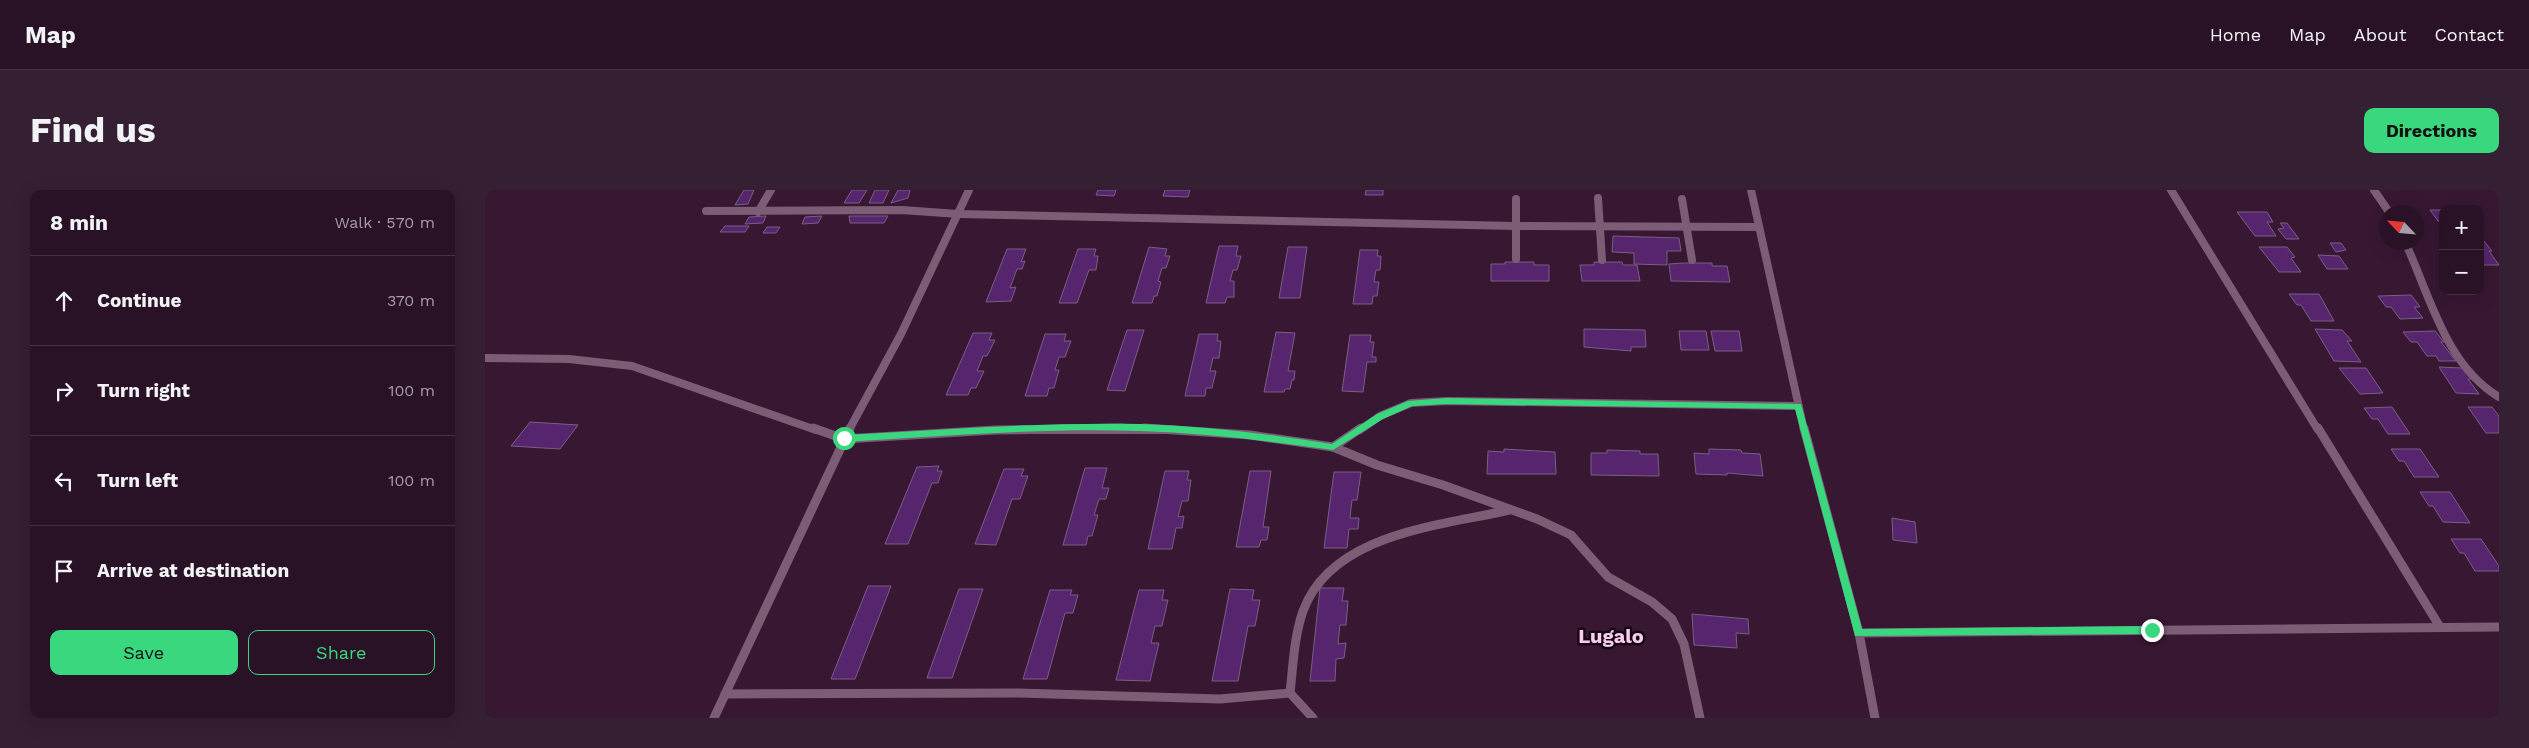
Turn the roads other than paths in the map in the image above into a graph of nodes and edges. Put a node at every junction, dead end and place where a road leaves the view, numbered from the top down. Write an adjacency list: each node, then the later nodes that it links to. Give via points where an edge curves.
1 (771, 190): 11 (lane)
2 (969, 190): 12 (lane)
3 (1751, 190): 16 (lane)
4 (2171, 190): 28 (lane)
5 (2374, 190): 9 (lane)
6 (1597, 198): 14 (lane)
7 (1516, 199): 13 (lane)
8 (1682, 199): 15 (lane)
9 (2384, 205)
10 (706, 211): 11 (lane)
11 (758, 212): 12 (lane, via 902,210)
12 (958, 214): 13 (lane); 24 (lane, via 901,334)
13 (1515, 226): 14 (lane); 18 (lane)
14 (1599, 226): 15 (lane); 19 (lane)
15 (1686, 227): 16 (lane); 20 (lane)
16 (1758, 227): 23 (lane)
17 (2409, 250): 22 (lane, via 2449,346 2481,383)
18 (1516, 259)
19 (1602, 260)
20 (1691, 260)
21 (485, 358): 24 (lane, via 569,359 632,366)
22 (2499, 397)
23 (1798, 406): 25 (lane, via 1411,403 1380,416); 29 (lane)
24 (844, 438): 25 (lane, via 995,430 1140,428 1250,435); 30 (lane)
25 (1333, 447): 26 (lane)
26 (1509, 510): 31 (lane, via 1374,542 1339,564 1318,584 1307,602 1298,635); 34 (lane, via 1571,535 1608,577 1652,602 1672,620 1683,644)
27 (2499, 626): 28 (lane)
28 (2440, 627): 29 (lane)
29 (1859, 633): 35 (lane)
30 (725, 694): 31 (lane, via 1009,693 1220,699); 32 (lane)
31 (1290, 694): 33 (lane)
32 (713, 718)
33 (1313, 718)
34 (1700, 718)
35 (1875, 718)

